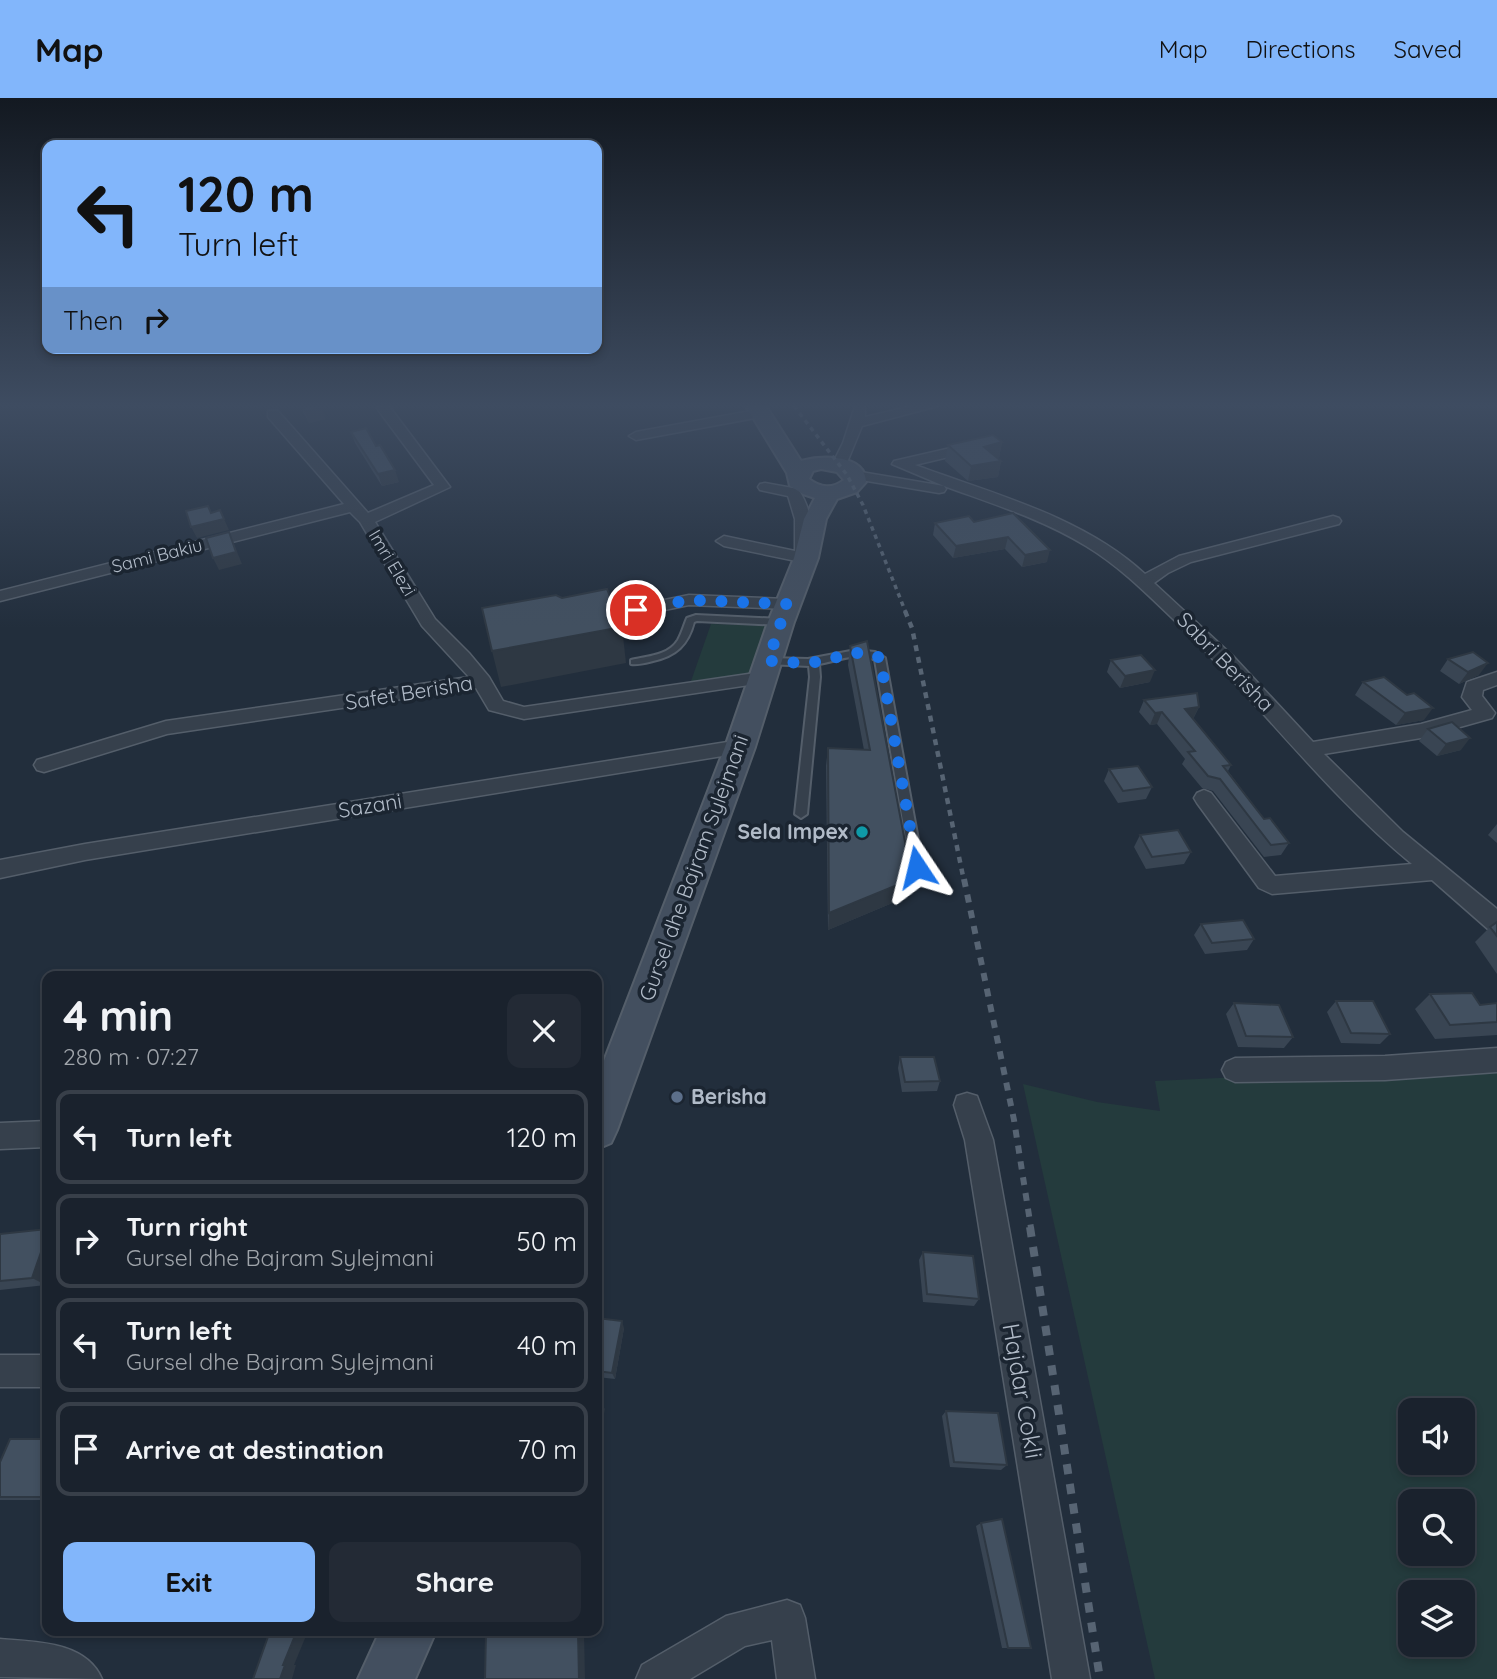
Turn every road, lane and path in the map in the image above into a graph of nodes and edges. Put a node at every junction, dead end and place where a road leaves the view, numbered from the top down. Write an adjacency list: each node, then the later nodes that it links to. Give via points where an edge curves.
1 (802, 479): 11 (street, via 810,508); 15 (street)
2 (331, 480): 10 (street, Imri Elezi)
3 (438, 480): 12 (street, via 443,487)
4 (798, 480): 8 (street)
5 (848, 480): 11 (street, via 846,490)
6 (882, 480): 9 (street, Sabri Berisha)
7 (942, 480): 9 (street, Sabri Berisha)
8 (765, 487)
9 (987, 496): 16 (street, Sabri Berisha, via 1073,531)
10 (354, 506): 12 (street, Imri Elezi); 17 (street, Sami Bakiu)
11 (822, 506): 15 (street, Gursel dhe Bajram Sylejmani)
12 (366, 520): 24 (street, Imri Elezi, via 428,622)
13 (1333, 521): 16 (street, via 1185,559)
14 (724, 541): 15 (street)
15 (803, 557): 18 (street, Gursel dhe Bajram Sylejmani)
16 (1143, 583): 26 (street, Sabri Berisha, via 1227,660)
17 (0, 596)
18 (784, 613): 19 (street, via 689,600); 20 (lane, via 696,618 690,621 678,649 668,656); 22 (street, Gursel dhe Bajram Sylejmani)
19 (568, 626)
20 (634, 662)
21 (814, 662): 22 (lane); 29 (lane); 30 (lane, via 858,652 880,658)
22 (765, 669): 24 (street, Safet Berisha, via 524,713 496,706); 25 (street, Gursel dhe Bajram Sylejmani)
23 (1497, 678): 26 (street, via 1474,687 1472,697 1485,713 1421,731)
24 (482, 681): 27 (street, Safet Berisha, via 166,728)
25 (740, 747): 31 (street, Sazani); 37 (street, Gursel dhe Bajram Sylejmani)
26 (1307, 750): 32 (street, Sabri Berisha)
27 (44, 765)
28 (1204, 798): 32 (street, via 1272,885)
29 (801, 814)
30 (917, 867)
31 (0, 869)
32 (1433, 871): 33 (street, Sabri Berisha)
33 (1497, 923)
34 (1497, 1060): 35 (street, via 1385,1068)
35 (1235, 1070)
36 (967, 1105): 48 (street, Hajdar Cokli, via 979,1140)
37 (602, 1117)
38 (42, 1134): 39 (street)
39 (0, 1136)
40 (0, 1371): 41 (street)
41 (42, 1371)
42 (407, 1636): 46 (street)
43 (0, 1658): 45 (street, via 54,1662)
44 (655, 1678): 47 (street, via 739,1629 787,1618)
45 (83, 1679)
46 (386, 1679)
47 (796, 1679)
48 (1071, 1679)

